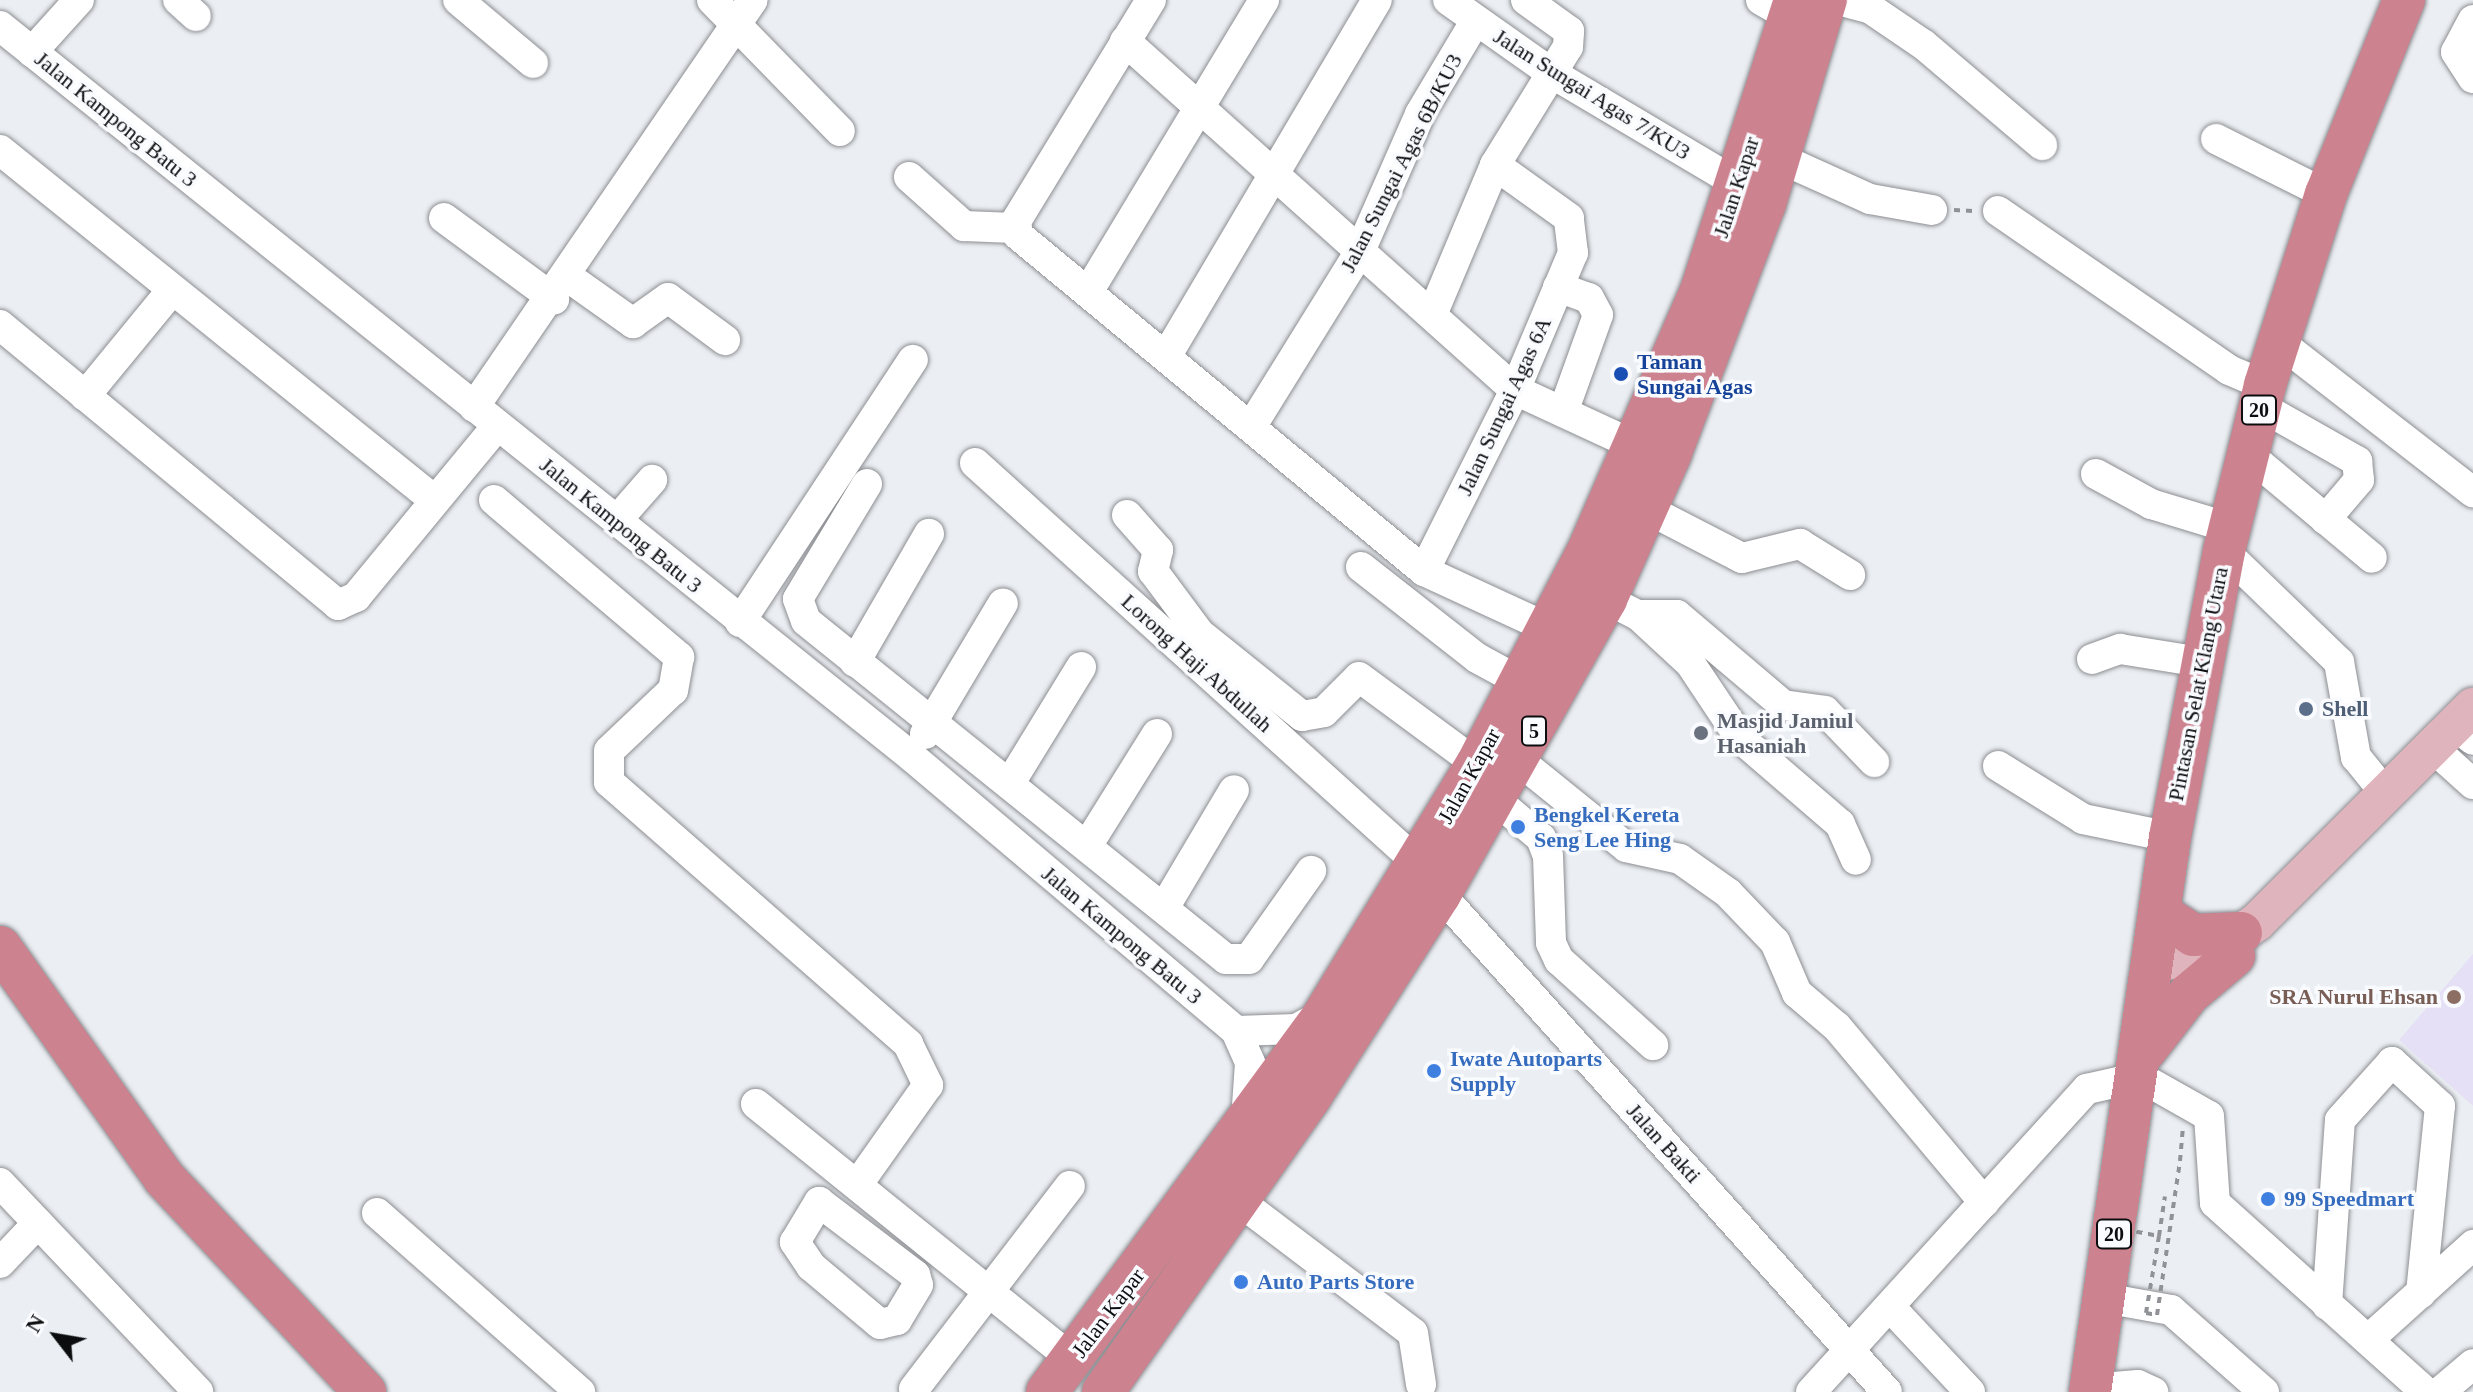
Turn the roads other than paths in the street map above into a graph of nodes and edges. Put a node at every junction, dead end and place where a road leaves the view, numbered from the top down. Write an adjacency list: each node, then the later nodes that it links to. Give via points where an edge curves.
1 (79, 0): 17 (street)
2 (458, 0): 18 (street)
3 (712, 0): 12 (street)
4 (1151, 0): 16 (street)
5 (1264, 0): 21 (street)
6 (1377, 0): 28 (street)
7 (1448, 0): 13 (street, Jalan Sungai Agas 7/KU3)
8 (1526, 0): 19 (street, via 1569,31)
9 (1838, 0): 24 (street, via 1871,9 1924,45)
10 (2404, 0): 31 (highway, Pintasan Selat Klang Utara / 20)
11 (1793, 4): 26 (highway, Jalan Kapar / 5); 30 (highway, Jalan Kapar / 5)
12 (746, 10): 22 (street); 38 (street)
13 (1476, 20): 19 (street, Jalan Sungai Agas 7/KU3); 36 (street, Jalan Sungai Agas 6B/KU3, via 1420,114)
14 (2473, 20): 20 (street, via 2456,52)
15 (0, 26): 17 (street, Jalan Kampong Batu 3)
16 (1125, 41): 21 (street); 35 (street)
17 (32, 52): 50 (street, Jalan Kampong Batu 3)
18 (533, 63)
19 (1553, 74): 27 (street); 30 (street, Jalan Sungai Agas 7/KU3)
20 (2473, 78)
21 (1199, 107): 28 (street); 40 (street)
22 (840, 131)
23 (2216, 139): 31 (street)
24 (2042, 145)
25 (0, 150): 39 (street)
26 (1779, 158): 32 (street, via 1870,199); 63 (highway, Jalan Kapar / 5)
27 (1495, 165): 37 (street, Jalan Sungai Agas 6A, via 1569,218 1576,238); 41 (street)
28 (1272, 172): 36 (street); 45 (street)
29 (909, 177): 35 (street, via 964,226)
30 (1738, 184): 54 (highway, Jalan Kapar / 5, via 1701,291)
31 (2326, 194): 44 (highway, Pintasan Selat Klang Utara / 20)
32 (1932, 210)
33 (1998, 211): 49 (street)
34 (444, 218): 38 (street)
35 (1014, 228): 40 (street)
36 (1360, 251): 41 (street); 53 (street, Jalan Sungai Agas 6B/KU3)
37 (1558, 287): 47 (street, Jalan Sungai Agas 6A); 51 (street, via 1589,298 1598,315)
38 (561, 288): 43 (street, via 633,323 668,298); 50 (street)
39 (172, 290): 48 (street); 61 (street)
40 (1088, 292): 45 (street)
41 (1432, 315): 47 (street)
42 (0, 325): 48 (street)
43 (725, 340)
44 (2278, 341): 49 (highway, Pintasan Selat Klang Utara / 20); 60 (street)
45 (1167, 355): 53 (street)
46 (913, 360): 75 (street)
47 (1515, 390): 51 (street); 71 (street, Jalan Sungai Agas 6A)
48 (85, 396): 61 (street, via 338,605 356,597)
49 (2263, 396): 55 (highway, Pintasan Selat Klang Utara / 20); 66 (street, via 2357,461 2359,480)
50 (474, 407): 52 (street, Jalan Kampong Batu 3)
51 (1563, 412): 54 (street)
52 (497, 426): 61 (street); 65 (street, Jalan Kampong Batu 3)
53 (1251, 427): 71 (street)
54 (1632, 444): 76 (highway, Jalan Kapar / 5)
55 (2249, 455): 66 (street); 68 (highway, Pintasan Selat Klang Utara / 20)
56 (975, 463): 97 (street, Lorong Haji Abdullah)
57 (2096, 474): 68 (street)
58 (652, 480): 65 (street)
59 (867, 484): 78 (street, via 798,599 799,611)
60 (2473, 492)
61 (433, 499)
62 (494, 500): 110 (street, via 679,657 673,690 609,751 609,782 908,1044 928,1085)
63 (1647, 509): 72 (street, via 1742,558 1800,544); 74 (highway, Jalan Kapar / 5)
64 (1127, 515): 88 (street, via 1158,550 1153,571 1200,634 1302,716 1324,712 1359,677)
65 (618, 519): 75 (street, Jalan Kampong Batu 3)
66 (2325, 520): 69 (street)
67 (929, 534): 78 (street)
68 (2227, 540): 79 (highway, Pintasan Selat Klang Utara / 20); 92 (street, via 2339,662 2356,757)
69 (2372, 558)
70 (1361, 567): 81 (street, via 1477,658)
71 (1424, 571): 76 (street)
72 (1850, 575)
73 (1003, 603): 82 (street)
74 (1622, 607): 86 (street, via 1677,615 1783,705 1825,711); 88 (highway, Jalan Kapar / 5); 95 (street, via 1698,673 1740,738 1840,824)
75 (740, 622): 85 (street, Jalan Kampong Batu 3)
76 (1548, 628): 81 (highway, Jalan Kapar / 5)
77 (2092, 659): 79 (street, via 2120,649)
78 (855, 662): 82 (street)
79 (2201, 662): 93 (highway, Pintasan Selat Klang Utara / 20)
80 (1081, 667): 89 (street)
81 (1521, 682): 88 (highway, Jalan Kapar / 5)
82 (933, 719): 85 (street); 89 (street)
83 (2461, 724): 90 (street); 92 (main road)
84 (1157, 734): 94 (street)
85 (912, 757): 105 (street, Jalan Kampong Batu 3)
86 (1874, 762)
87 (1998, 766): 93 (street, via 2083,819)
88 (1497, 774): 97 (highway, Jalan Kapar / 5); 106 (street, via 1548,856 1551,943 1559,960); 115 (street, via 1626,847 1680,859 1728,893 1775,942 1797,993 1876,1071)
89 (1010, 783): 94 (street)
90 (2473, 784)
91 (1234, 790): 98 (street)
92 (2386, 794): 100 (main road)
93 (2170, 837): 99 (highway, Pintasan Selat Klang Utara / 20)
94 (1087, 846): 98 (street)
95 (1856, 860)
96 (1311, 871): 98 (street, via 1249,959 1226,959)
97 (1429, 878): 104 (highway, Jalan Kapar / 5); 113 (highway, Jalan Kapar / 5); 126 (street, Jalan Bakti)
98 (1164, 908)
99 (2161, 914): 100 (highway, via 2193,935); 102 (highway, Pintasan Selat Klang Utara / 20)
100 (2238, 945): 102 (main road); 107 (highway, via 2179,1005)
101 (0, 947): 134 (highway, via 164,1178)
102 (2154, 971): 107 (highway, Pintasan Selat Klang Utara / 20)
103 (0, 993): 133 (highway, via 88,1123)
104 (1325, 1013): 105 (street, via 1296,1029); 109 (highway, Jalan Kapar / 5)
105 (1236, 1031): 109 (street, via 1250,1063)
106 (1653, 1045)
107 (2142, 1065): 115 (street, via 2087,1089); 122 (highway, Pintasan Selat Klang Utara / 20); 123 (street, via 2209,1116 2215,1203)
108 (756, 1104): 110 (street)
109 (1244, 1130): 127 (highway, Jalan Kapar / 5)
110 (850, 1174): 114 (street); 120 (street)
111 (1070, 1186): 120 (street)
112 (4, 1198): 117 (street)
113 (1239, 1201): 129 (street, via 1413,1333); 137 (highway, Jalan Kapar / 5)
114 (819, 1202)
115 (1984, 1202): 124 (street)
116 (377, 1213): 135 (street)
117 (38, 1223): 119 (street); 132 (street)
118 (2473, 1245): 121 (street)
119 (0, 1263)
120 (990, 1291): 127 (street); 130 (street)
121 (2421, 1293): 123 (street, via 2440,1106 2392,1062 2340,1120); 125 (street)
122 (2104, 1298): 131 (highway, Pintasan Selat Klang Utara / 20); 142 (street, via 2171,1310)
123 (2327, 1305): 125 (street)
124 (1892, 1309): 126 (street); 140 (street)
125 (2368, 1340): 143 (street)
126 (1850, 1350): 138 (street); 139 (street, Jalan Bakti)
127 (1073, 1360): 136 (highway, Jalan Kapar / 5)
128 (2473, 1364): 144 (street)
129 (1421, 1384)
130 (914, 1389)
131 (2090, 1390): 141 (street, via 2138,1385)
132 (198, 1392)
133 (324, 1392)
134 (365, 1392)
135 (580, 1392)
136 (1047, 1392)
137 (1103, 1392)
138 (1811, 1392)
139 (1887, 1392)
140 (1970, 1392)
141 (2153, 1392)
142 (2264, 1392)
143 (2426, 1392)
144 (2440, 1392)

